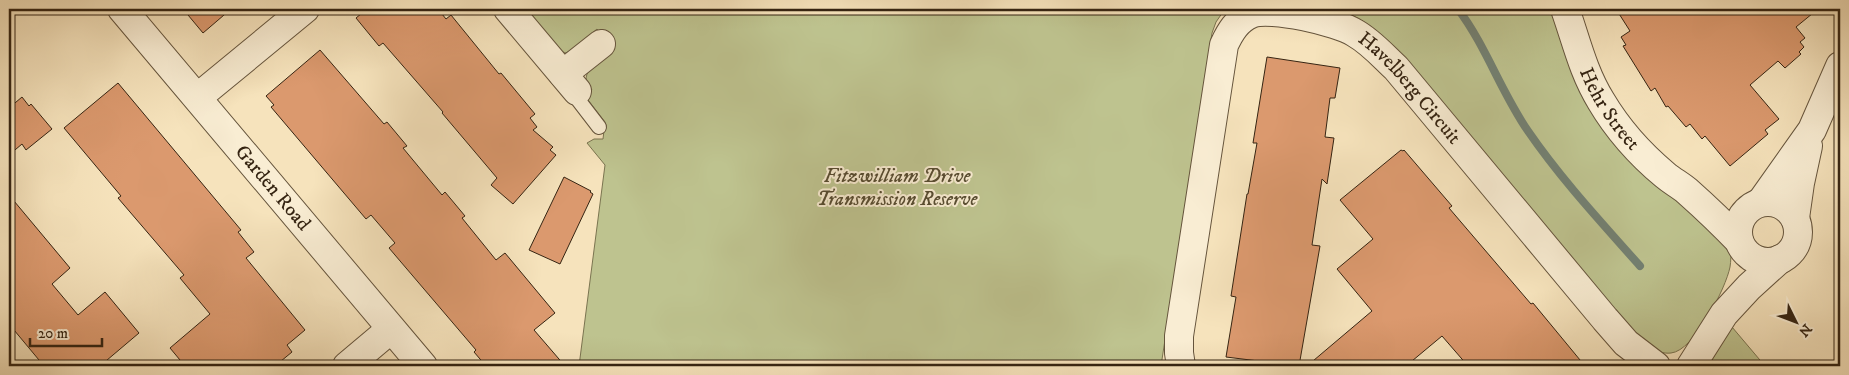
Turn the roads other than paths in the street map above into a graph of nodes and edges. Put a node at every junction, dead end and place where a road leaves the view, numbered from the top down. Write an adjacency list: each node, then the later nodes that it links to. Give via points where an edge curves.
1 (122, 9): 8 (street, Garden Road)
2 (305, 9): 8 (street)
3 (508, 9): 7 (street)
4 (1565, 9): 11 (street, Hehr Street, via 1586,74 1601,101 1643,154)
5 (601, 44): 7 (street)
6 (1840, 66): 10 (street)
7 (570, 83): 9 (lane, via 579,101)
8 (198, 98): 17 (street, Garden Road)
9 (599, 126)
10 (1812, 130): 12 (street); 13 (street)
11 (1685, 189): 12 (street, Hehr Street, via 1726,202); 14 (street, Hehr Street, via 1717,217)
12 (1757, 204): 13 (street, via 1781,204); 14 (street, via 1744,213 1740,221)
13 (1795, 218): 15 (street, via 1798,224 1796,243)
14 (1740, 244): 15 (street, via 1754,258 1771,262); 16 (street, via 1736,276)
15 (1780, 260): 16 (street)
16 (1724, 314): 22 (street)
17 (392, 329): 18 (street); 19 (street, Garden Road)
18 (347, 366)
19 (423, 366)
20 (1181, 366): 21 (street, Havelberg Circuit, via 1179,336 1224,45 1241,20 1253,13 1271,12 1331,22 1355,32 1377,49 1605,320 1626,343)
21 (1656, 366)
22 (1691, 366)

